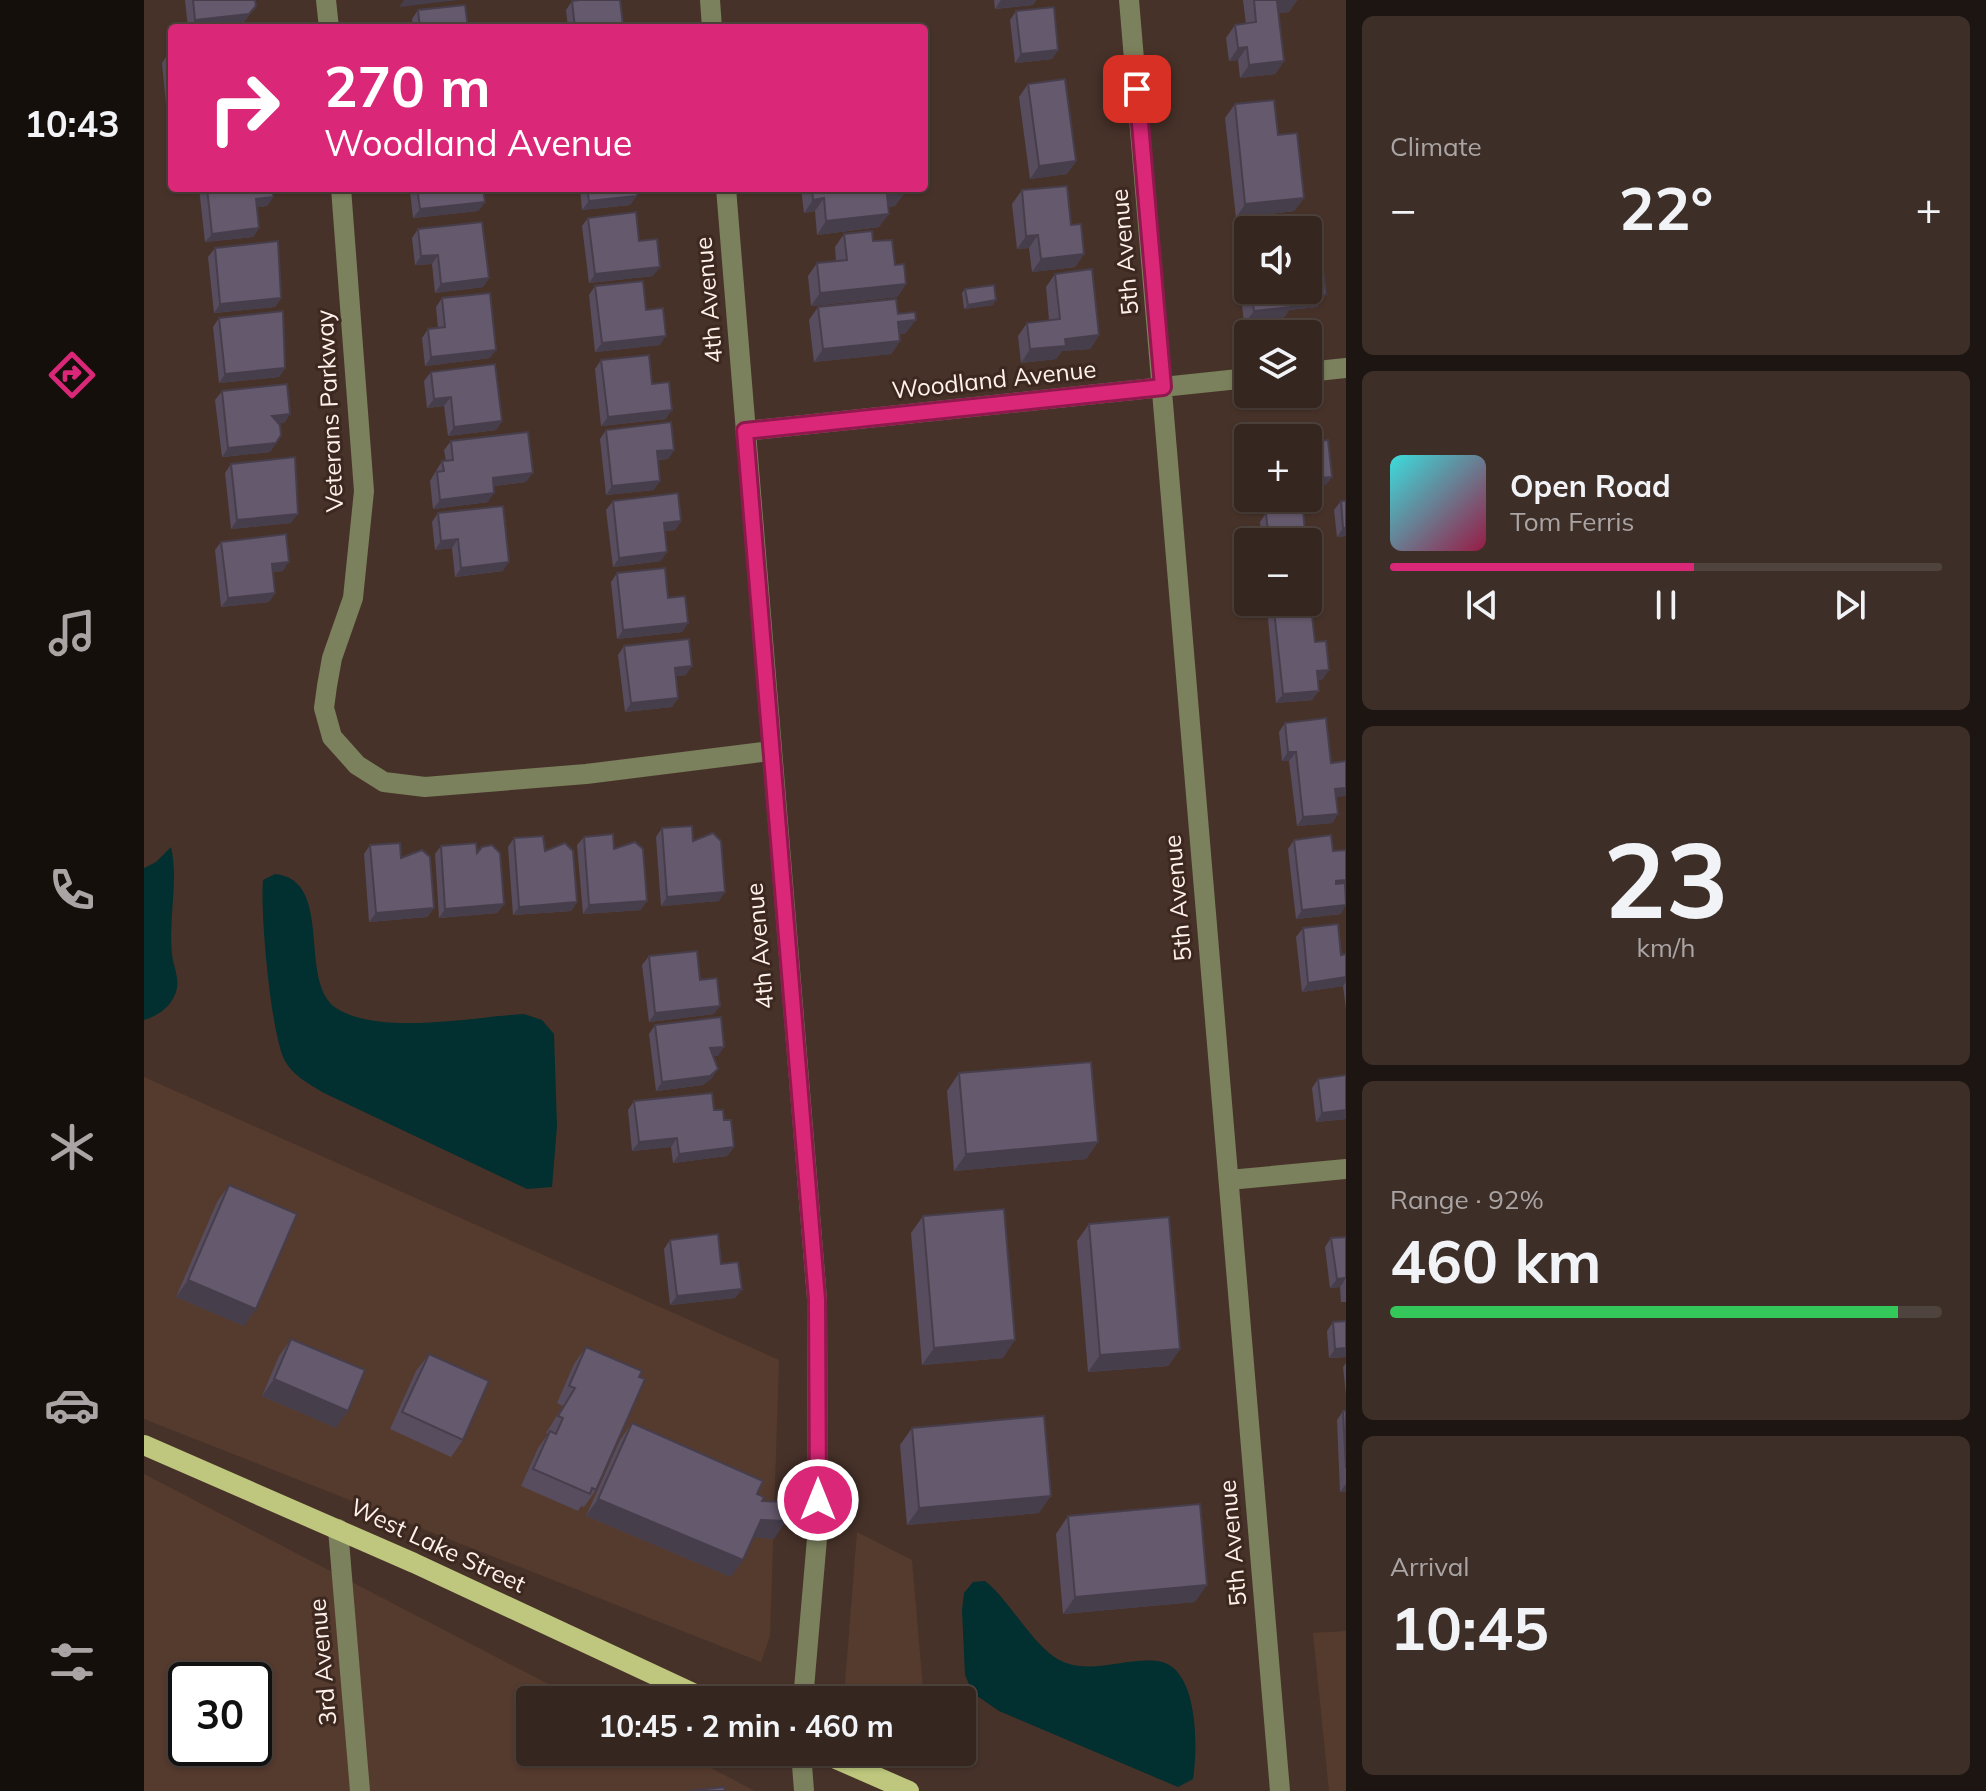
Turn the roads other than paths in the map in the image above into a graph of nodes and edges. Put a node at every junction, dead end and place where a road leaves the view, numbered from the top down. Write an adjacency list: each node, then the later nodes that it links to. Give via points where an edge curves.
1 (326, 0): 4 (street)
2 (710, 0): 5 (street)
3 (1129, 0): 11 (street, 5th Avenue)
4 (329, 24)
5 (712, 24)
6 (341, 192): 13 (street, Veterans Parkway, via 364,491 353,598 332,658 324,708 332,737 357,765 384,782 425,787)
7 (726, 192): 12 (street, 4th Avenue)
8 (1346, 368): 9 (street)
9 (1322, 371)
10 (1234, 379): 11 (street, Woodland Avenue)
11 (1163, 387): 12 (street, Woodland Avenue); 15 (street, 5th Avenue)
12 (745, 431): 13 (street, 4th Avenue)
13 (770, 751): 19 (street, 4th Avenue, via 817,1299 818,1527)
14 (1346, 1169): 15 (street)
15 (1229, 1180): 25 (street, 5th Avenue)
16 (144, 1445): 17 (main road, West Lake Street)
17 (338, 1529): 18 (main road, West Lake Street); 22 (street, 3rd Avenue)
18 (678, 1686)
19 (804, 1686)
20 (802, 1766): 23 (street)
21 (852, 1766): 24 (main road)
22 (360, 1791)
23 (804, 1791)
24 (909, 1791)
25 (1280, 1791)

